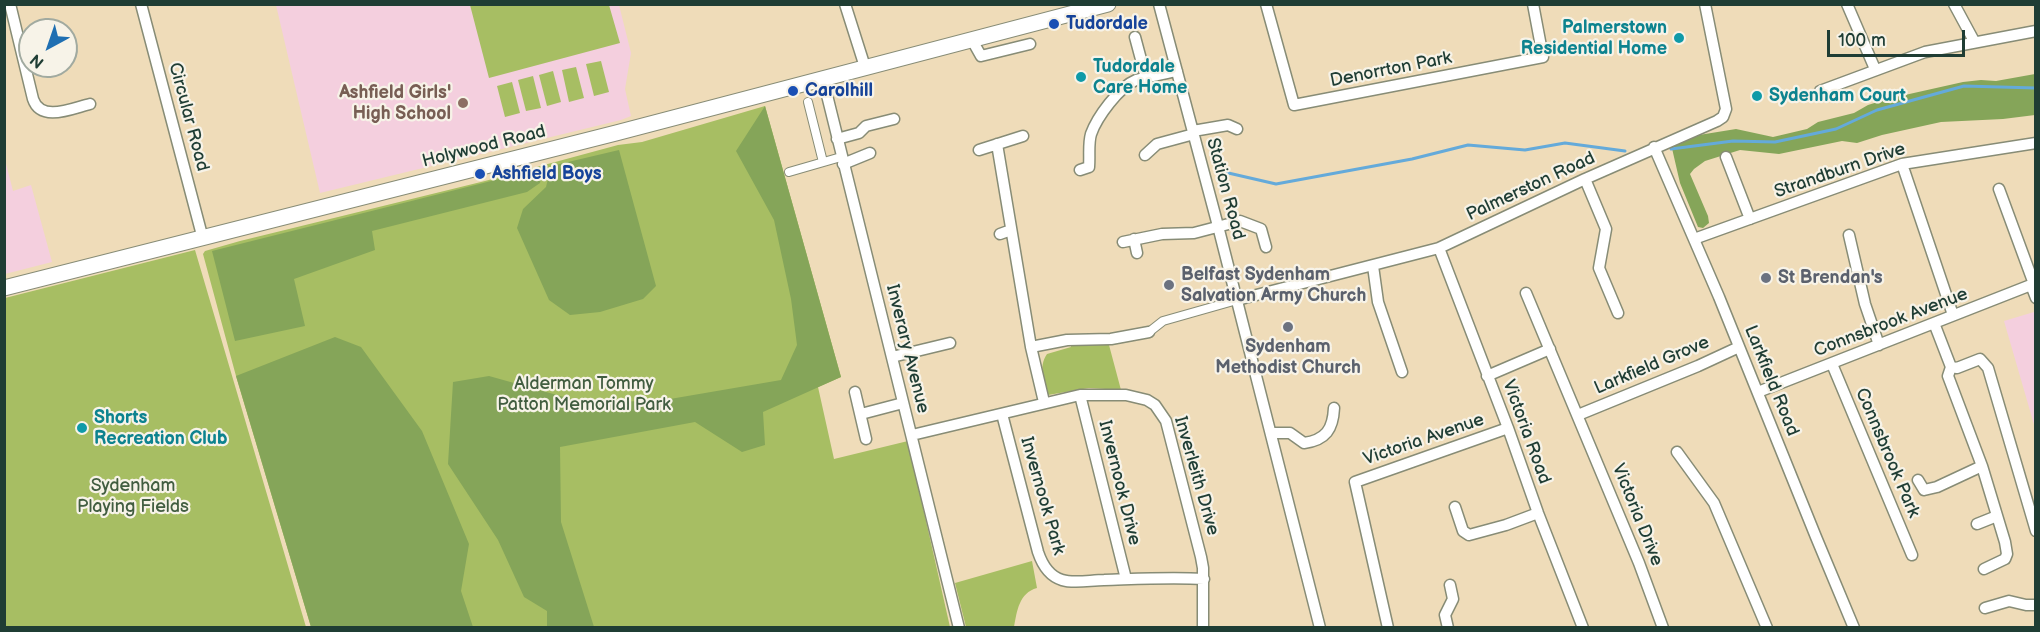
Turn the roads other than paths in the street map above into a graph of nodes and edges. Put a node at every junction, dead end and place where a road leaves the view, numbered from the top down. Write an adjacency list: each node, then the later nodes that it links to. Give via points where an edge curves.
1 (10, 4): 23 (street, via 36,106 53,113)
2 (141, 4): 48 (street, Circular Road)
3 (845, 4): 16 (street)
4 (1108, 4): 13 (main road, Holywood Road)
5 (1159, 4): 18 (street, Station Road)
6 (1266, 4): 7 (street, Denorrton Park, via 1294,105 1544,57)
7 (1533, 4)
8 (1705, 4): 31 (street, Palmerston Road, via 1726,109 1723,117 1712,124)
9 (1847, 4): 17 (street)
10 (1954, 4): 14 (street)
11 (2036, 31): 14 (street)
12 (1135, 37): 19 (street)
13 (972, 40): 15 (street, via 981,56); 16 (main road, Holywood Road)
14 (1974, 41): 17 (street)
15 (1030, 44)
16 (865, 67): 20 (main road, Holywood Road)
17 (1875, 69): 21 (street)
18 (1177, 71): 19 (street); 26 (street, Station Road)
19 (1146, 78): 39 (street, via 1126,85 1106,109 1092,133 1089,167)
20 (823, 79): 28 (street, Inverary Avenue); 48 (main road, Holywood Road)
21 (1820, 91)
22 (808, 102): 37 (street)
23 (90, 104)
24 (894, 119): 28 (street)
25 (1237, 129): 26 (street, via 1228,125)
26 (1193, 133): 34 (street, via 1157,144); 44 (street, Station Road)
27 (1023, 136): 29 (street)
28 (837, 139): 36 (street, Inverary Avenue)
29 (997, 144): 32 (street); 45 (street)
30 (2036, 144): 38 (street, Strandburn Drive)
31 (1654, 147): 41 (street, Palmerston Road); 49 (street, Larkfield Road)
32 (979, 150)
33 (870, 153): 36 (street)
34 (1145, 155)
35 (1726, 157): 43 (street)
36 (842, 160): 37 (street); 68 (street, Inverary Avenue)
37 (823, 162): 40 (street)
38 (1902, 164): 43 (street, Strandburn Drive); 60 (street)
39 (1080, 170)
40 (789, 172)
41 (1585, 179): 51 (street, Palmerston Road); 59 (street, via 1606,229 1599,268)
42 (1999, 189): 54 (street)
43 (1750, 219): 49 (street, Strandburn Drive)
44 (1218, 226): 50 (street, via 1240,220 1261,229); 52 (street, via 1189,234 1162,234 1129,241); 58 (street, Station Road)
45 (1011, 231): 46 (street); 65 (street)
46 (1000, 234)
47 (1849, 235): 64 (street, via 1864,304)
48 (203, 239): 55 (main road, Holywood Road)
49 (1694, 239): 66 (street, Larkfield Road)
50 (1266, 247)
51 (1439, 248): 53 (street, Palmerston Road); 72 (street, Victoria Road)
52 (1137, 253)
53 (1373, 266): 58 (street, Palmerston Road); 71 (street, via 1378,302)
54 (2033, 284): 57 (street); 60 (street, Connsbrook Avenue)
55 (4, 288)
56 (1526, 293): 67 (street, Victoria Drive)
57 (2036, 298)
58 (1237, 300): 62 (street, via 1163,321); 83 (street, Station Road)
59 (1618, 313)
60 (1953, 315): 61 (street, Connsbrook Avenue)
61 (1934, 323): 64 (street, Connsbrook Avenue); 70 (street)
62 (1149, 332): 65 (street)
63 (950, 343): 68 (street)
64 (1879, 345): 69 (street, Connsbrook Avenue)
65 (1031, 347): 76 (street)
66 (1739, 347): 74 (street, Larkfield Road); 81 (street, Larkfield Grove)
67 (1550, 349): 72 (street); 81 (street, Victoria Drive)
68 (892, 357): 77 (street, Inverary Avenue)
69 (1832, 364): 74 (street, Connsbrook Avenue); 94 (street, Connsbrook Park)
70 (1951, 367): 87 (street, via 1948,376); 93 (street, via 1980,359 1988,368)
71 (1402, 372)
72 (1487, 376): 82 (street, Victoria Road)
73 (855, 392): 79 (street)
74 (1758, 392): 109 (street, Larkfield Road)
75 (1080, 395): 76 (street, Inverleith Drive); 96 (street, Invernook Drive); 97 (street, Inverleith Drive, via 1126,395 1147,400 1162,414)
76 (1044, 402): 80 (street, Inverleith Drive)
77 (903, 403): 79 (street); 84 (street, Inverary Avenue)
78 (1334, 408): 83 (street, via 1338,421 1313,442 1304,443 1290,433)
79 (861, 414): 85 (street)
80 (1002, 414): 84 (street, Inverleith Drive); 96 (street, Invernook Park, via 1045,568 1067,581)
81 (1578, 415): 107 (street, Victoria Drive)
82 (1508, 428): 90 (street, Victoria Road); 104 (street, Victoria Avenue, via 1355,482)
83 (1272, 433): 103 (street, Station Road)
84 (912, 435): 101 (street, Inverary Avenue)
85 (866, 439)
86 (1677, 452): 108 (street, via 1714,503)
87 (1982, 466): 88 (street, via 1924,490); 91 (street)
88 (1918, 480)
89 (1455, 507): 90 (street, via 1463,531 1470,535)
90 (1538, 513): 106 (street, Victoria Road)
91 (1996, 516): 92 (street); 95 (street, via 2007,554 2001,562)
92 (1977, 524)
93 (2036, 531)
94 (1912, 555)
95 (1984, 569)
96 (1126, 579): 97 (street, Invernook Park)
97 (1204, 579): 102 (street, Inverleith Drive)
98 (1450, 585): 105 (street, via 1454,599 1445,615)
99 (2036, 605): 100 (street, via 2009,601)
100 (1985, 608)
101 (959, 627)
102 (1203, 627)
103 (1320, 627)
104 (1388, 627)
105 (1448, 627)
106 (1583, 627)
107 (1663, 627)
108 (1767, 627)
109 (1854, 627)

